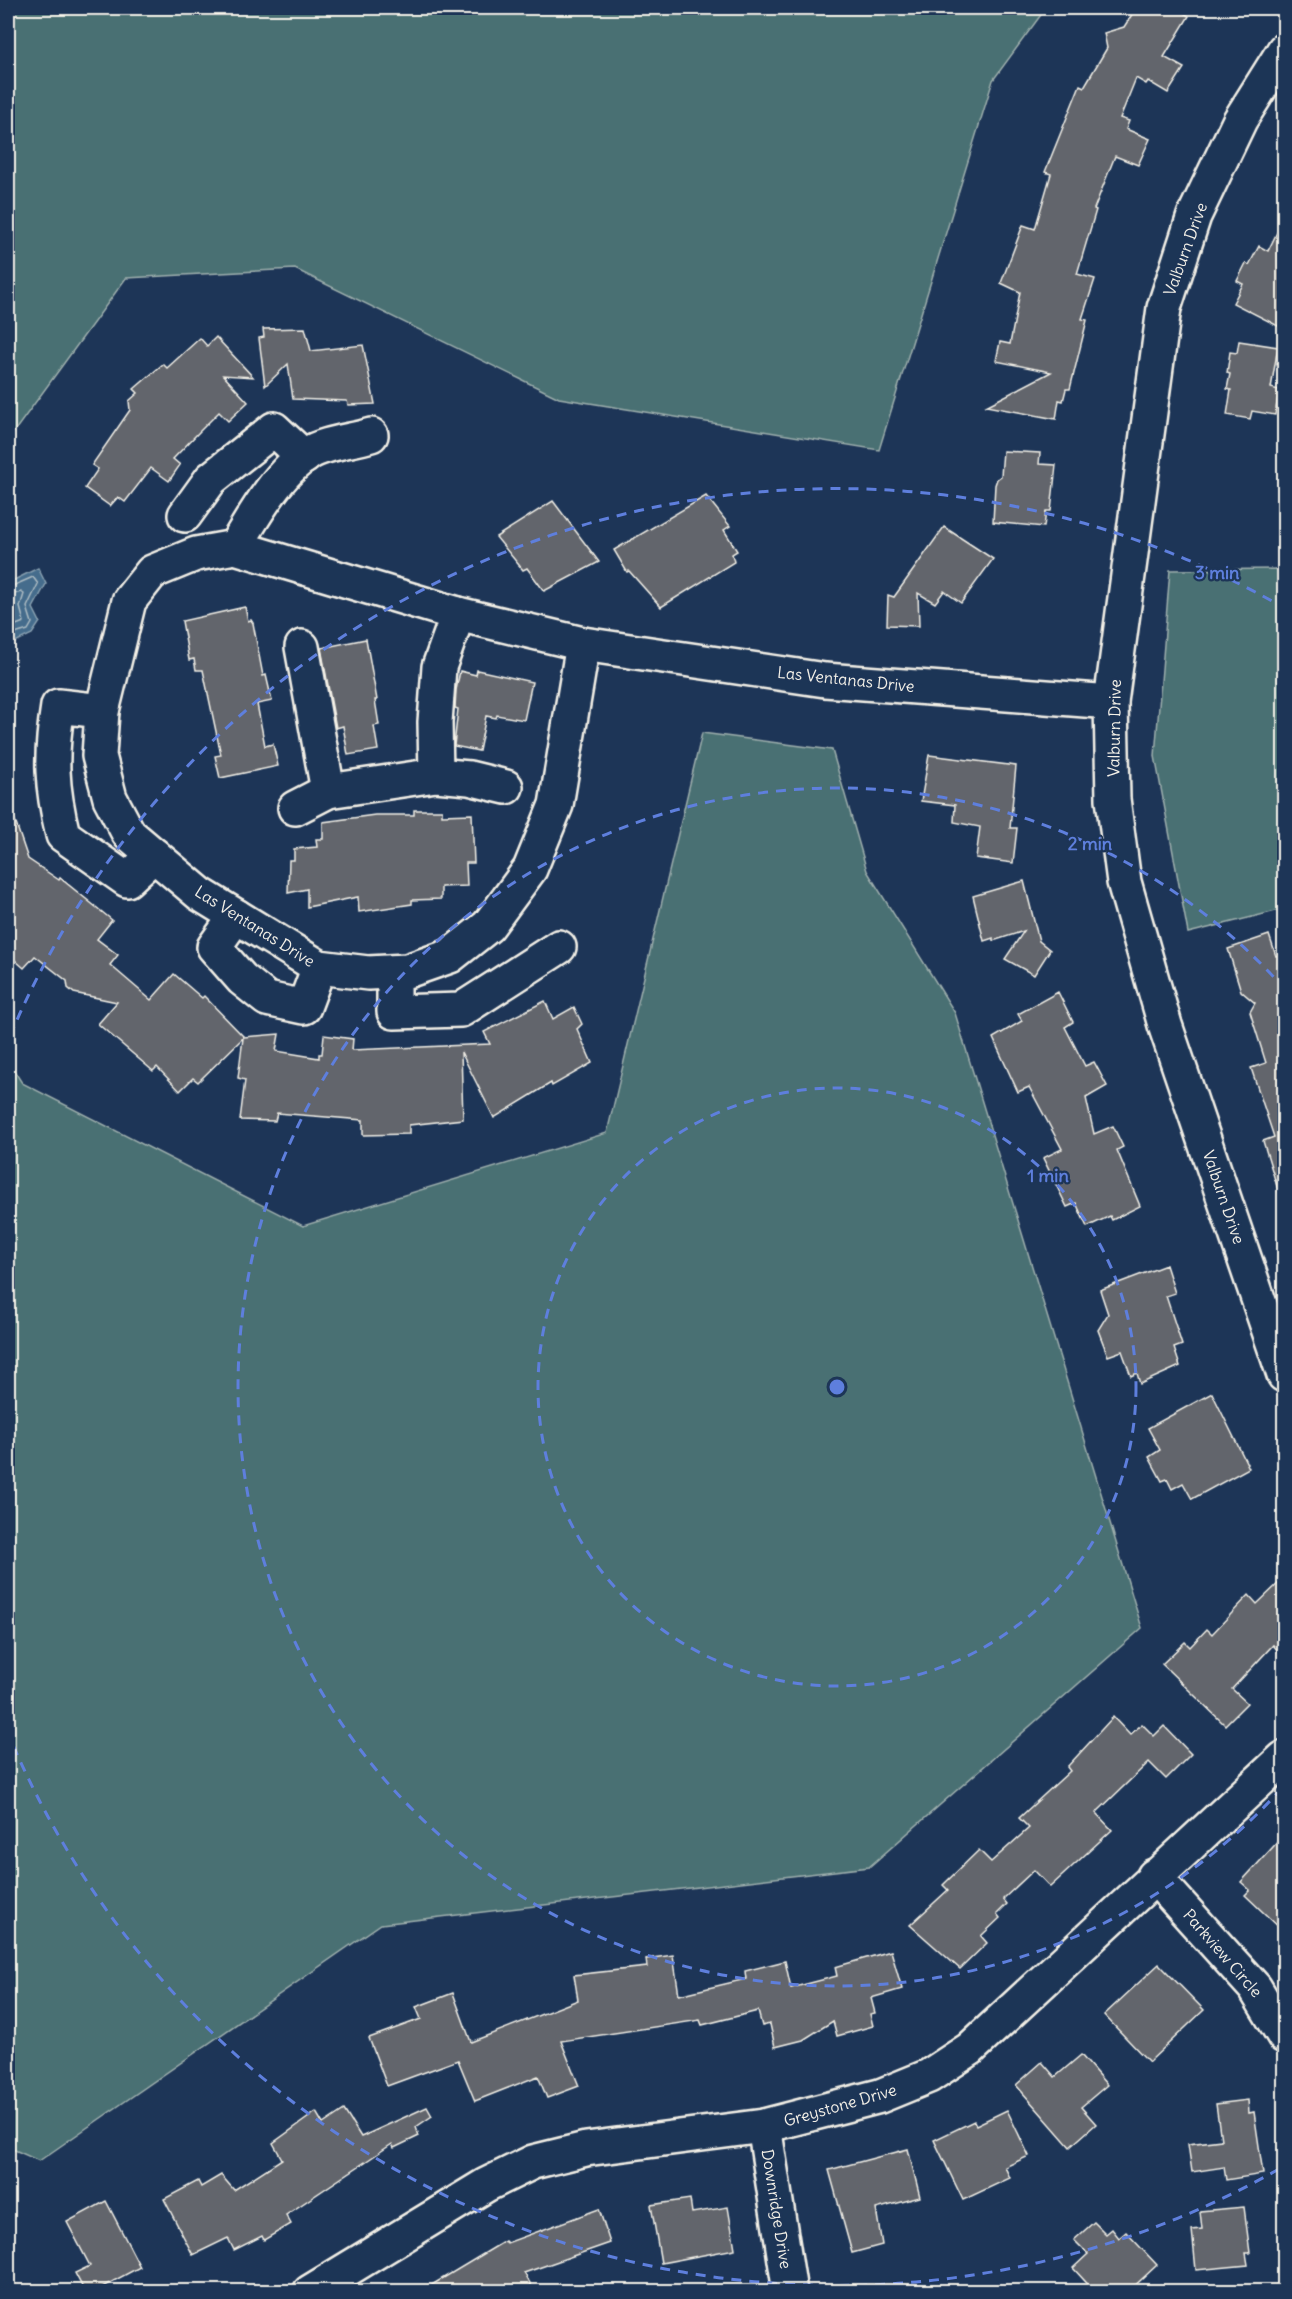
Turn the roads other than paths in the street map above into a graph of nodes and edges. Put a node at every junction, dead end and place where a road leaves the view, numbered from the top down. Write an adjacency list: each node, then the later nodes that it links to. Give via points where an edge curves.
1 (1284, 50): 9 (street, Valburn Drive, via 1240,120 1194,216 1164,308)
2 (371, 435): 3 (street)
3 (304, 457): 4 (street, via 274,429 211,479); 5 (street, via 290,468)
4 (185, 515)
5 (235, 547): 6 (street, Las Ventanas Drive); 10 (street, Las Ventanas Drive, via 196,554 152,572 129,601)
6 (458, 614): 7 (street, Las Ventanas Drive); 11 (street, via 439,667)
7 (583, 644): 9 (street, Las Ventanas Drive, via 825,680); 19 (street, Las Ventanas Drive, via 556,805 530,869 488,926 450,956)
8 (302, 647): 13 (street)
9 (1111, 702): 20 (street, Valburn Drive, via 1113,799 1124,882 1165,1025)
10 (102, 711): 15 (street, Las Ventanas Drive, via 99,756 110,798 129,834); 15 (street, via 58,705 51,749 54,798 63,835 127,880)
11 (436, 775): 12 (street); 13 (street)
12 (506, 787)
13 (328, 790): 14 (street)
14 (295, 808)
15 (154, 855): 16 (street, Las Ventanas Drive, via 200,894)
16 (236, 916): 18 (street, Las Ventanas Drive); 18 (street, via 214,947 242,979 267,999 304,1007)
17 (559, 947): 19 (street, via 461,1010 394,1012)
18 (319, 967): 19 (street, Las Ventanas Drive)
19 (394, 972)
20 (1284, 1375)
21 (1284, 1758): 22 (street, Greystone Drive)
22 (1154, 1876): 23 (street, Parkview Circle, via 1255,1988); 24 (street, Greystone Drive, via 970,2049 937,2071 880,2096)
23 (1284, 2036)
24 (764, 2126): 25 (street, Greystone Drive, via 586,2149 532,2162 486,2185); 26 (street, Downridge Drive)
25 (310, 2292)
26 (790, 2292)

